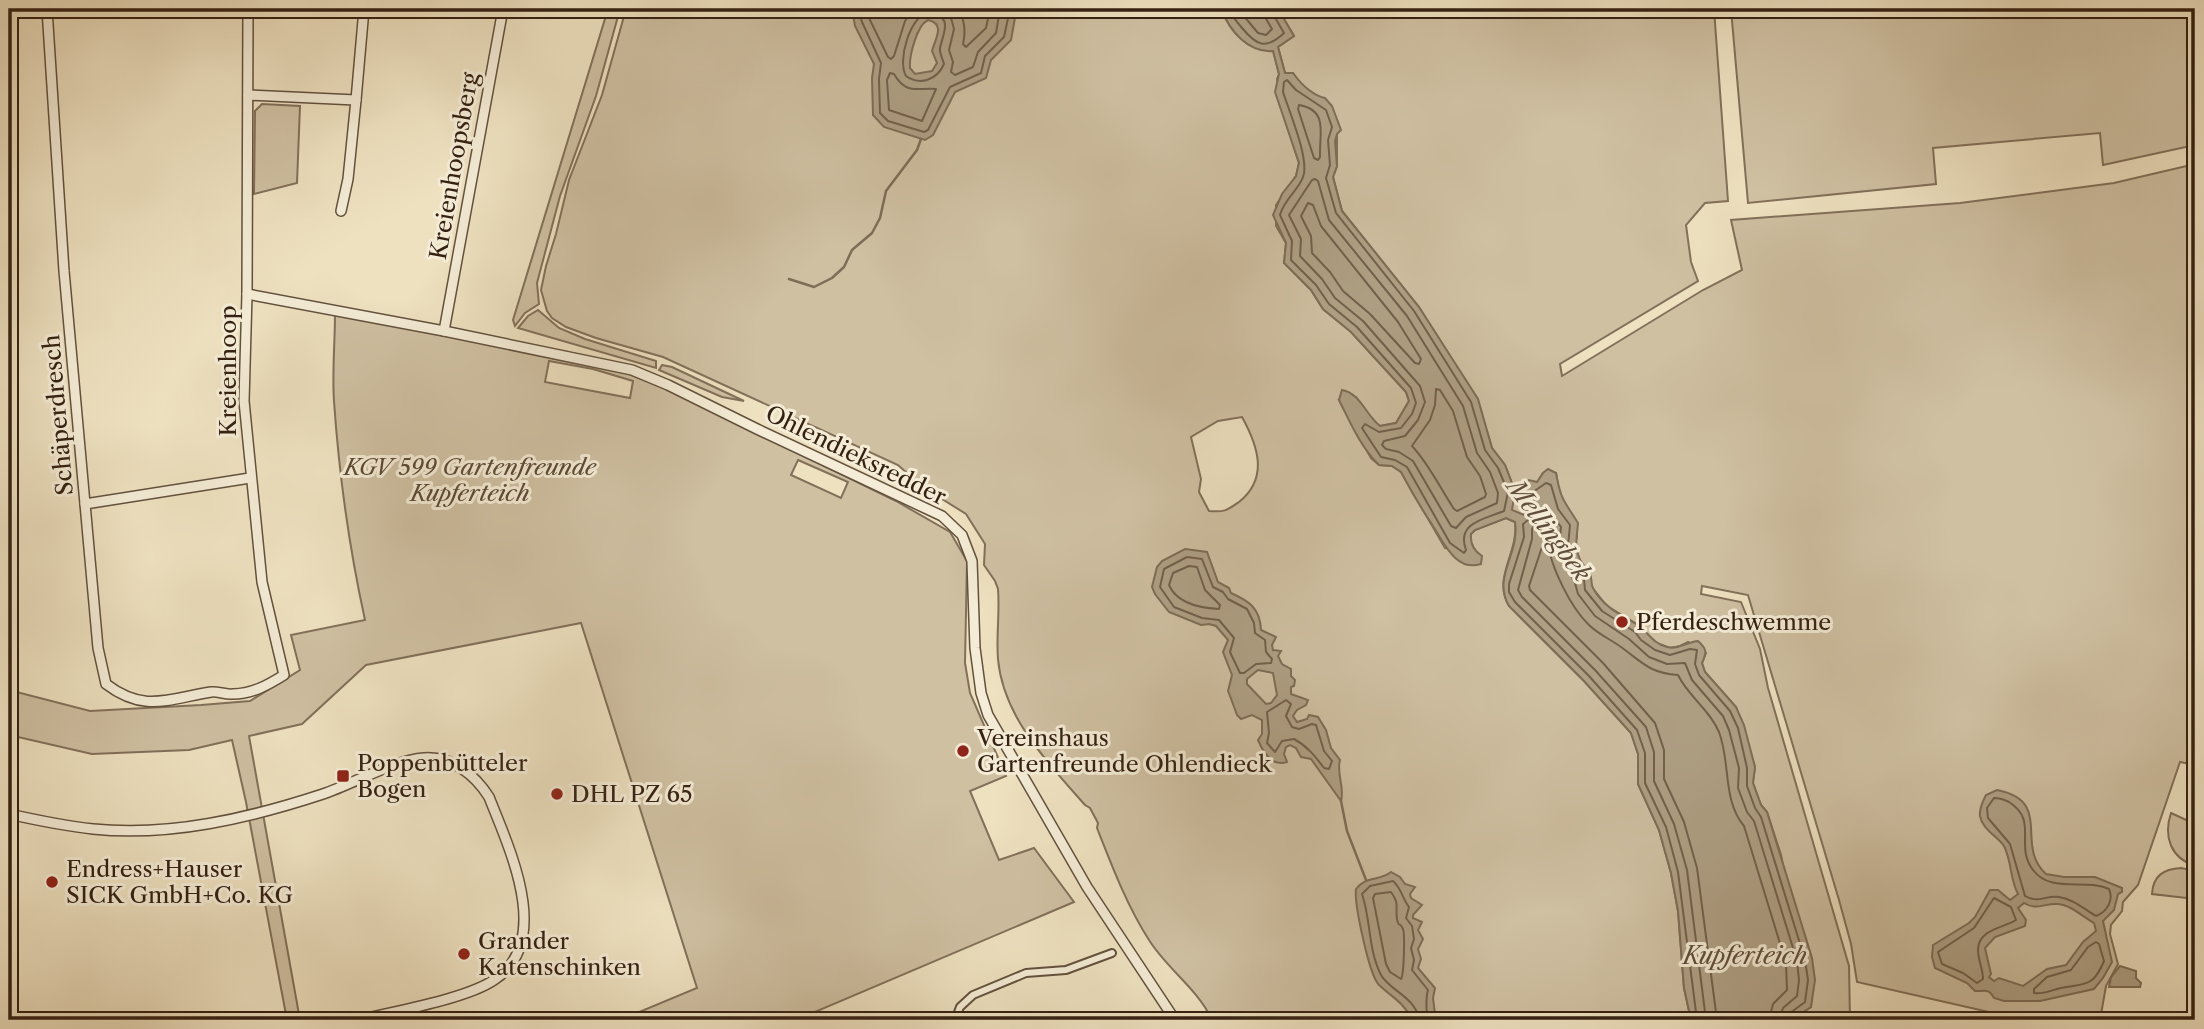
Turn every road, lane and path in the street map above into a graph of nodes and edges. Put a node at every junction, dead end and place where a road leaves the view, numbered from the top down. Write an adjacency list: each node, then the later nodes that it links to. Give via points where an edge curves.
1 (47, 9): 11 (street, Schäperdresch)
2 (248, 9): 5 (street, Kreienhoop)
3 (364, 9): 6 (street)
4 (503, 9): 9 (street, Kreienhoopsberg)
5 (248, 95): 6 (street); 8 (street, Kreienhoop)
6 (356, 100): 7 (street)
7 (341, 211)
8 (247, 294): 9 (street, Ohlendieksredder); 10 (street, Kreienhoop, via 244,401)
9 (444, 331): 17 (street, Ohlendieksredder, via 632,370 952,524 962,535 972,561 975,648 988,715 1087,887)
10 (250, 478): 11 (street); 12 (street, Kreienhoop, via 262,582 284,675 257,690)
11 (85, 504): 12 (street, Schäperdresch, via 98,648 106,684 128,699 151,703 215,692)
12 (233, 694)
13 (9, 814): 15 (street, via 93,829 167,829 256,814 422,758 443,760 462,769 489,797 509,853 524,908 526,929 519,951 504,972 483,986)
14 (1112, 953): 16 (street, via 1066,970 1026,973 973,995 960,1007)
15 (360, 1020)
16 (955, 1020)
17 (1175, 1020)

